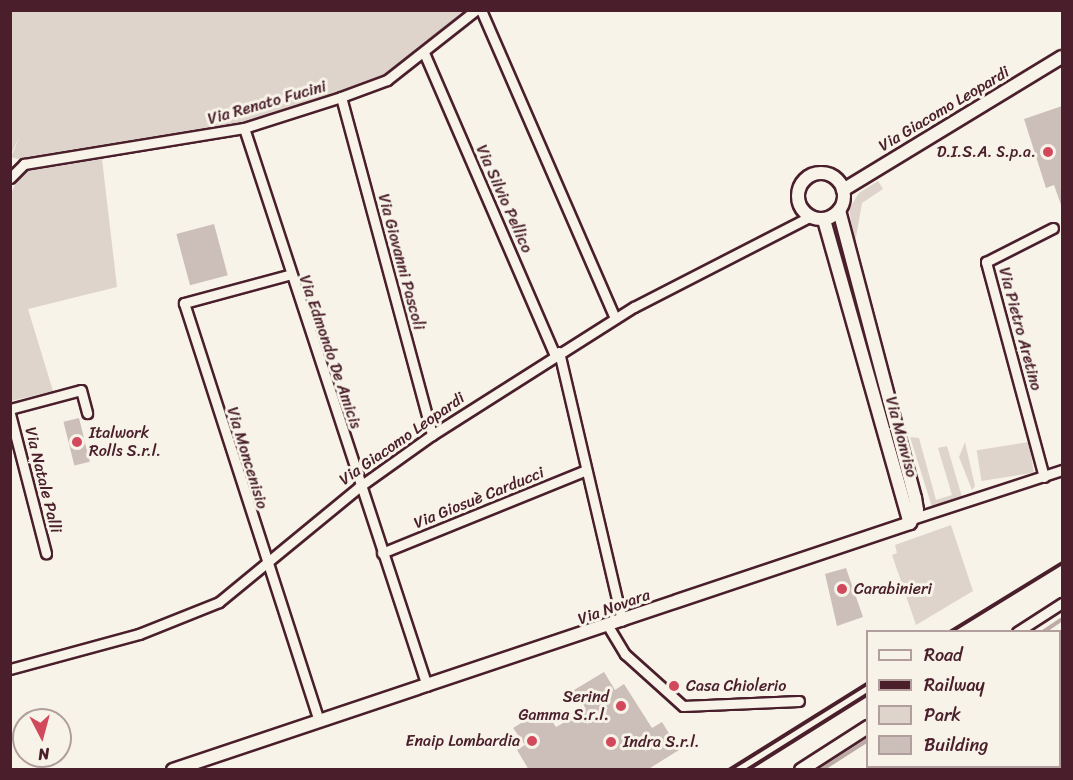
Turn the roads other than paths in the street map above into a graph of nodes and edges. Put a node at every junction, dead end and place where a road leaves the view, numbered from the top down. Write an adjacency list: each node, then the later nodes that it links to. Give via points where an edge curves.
1 (476, 10): 3 (street, Via Renato Fucini)
2 (481, 10): 14 (street)
3 (425, 55): 5 (street, Via Renato Fucini, via 387,80); 15 (street, Via Silvio Pellico)
4 (1062, 57): 8 (street, Via Giacomo Leopardi)
5 (341, 97): 6 (street, Via Renato Fucini); 21 (street, Via Giovanni Pascoli)
6 (244, 128): 7 (street, Via Renato Fucini, via 32,162); 13 (street, Via Edmondo De Amicis)
7 (10, 178)
8 (843, 190): 9 (street); 10 (street, via 832,176 808,177 797,199)
9 (839, 211): 11 (street); 16 (street, Via Monviso)
10 (809, 217): 11 (street); 14 (street, Via Giacomo Leopardi)
11 (824, 220): 17 (street, Via Monviso)
12 (1053, 228): 24 (street, Via Pietro Aretino, via 986,262)
13 (288, 275): 25 (street, Via Edmondo De Amicis); 29 (street, Via Moncenisio, via 184,303)
14 (615, 318): 15 (street, Via Giacomo Leopardi)
15 (557, 353): 21 (street, Via Giacomo Leopardi); 22 (street, Via Silvio Pellico)
16 (877, 355): 17 (street); 26 (street, Via Monviso, via 915,498)
17 (863, 359): 26 (street, Via Monviso)
18 (10, 409): 19 (street, via 81,390)
19 (87, 413)
20 (10, 414): 27 (street, Via Natale Palli)
21 (432, 435): 25 (street, Via Giacomo Leopardi)
22 (586, 470): 28 (street, Via Giosuè Carducci); 31 (street, Via Silvio Pellico)
23 (1062, 470): 24 (street, Via Novara)
24 (1044, 477): 26 (street, Via Novara)
25 (359, 487): 28 (street, Via Edmondo De Amicis); 29 (street, Via Giacomo Leopardi)
26 (912, 520): 31 (street, Via Novara)
27 (46, 553)
28 (382, 554): 35 (street, Via Edmondo De Amicis)
29 (264, 563): 34 (street, Via Giacomo Leopardi, via 219,602 139,634); 37 (street, Via Moncenisio)
30 (1062, 603): 33 (street)
31 (622, 621): 32 (street, Via Novara)
32 (608, 626): 35 (street, Via Novara); 36 (street, via 625,654 682,706)
33 (1020, 630)
34 (10, 669)
35 (427, 686): 37 (street, Via Novara)
36 (799, 701)
37 (320, 721): 39 (street, Via Novara)
38 (866, 728): 40 (street)
39 (173, 770)
40 (801, 770)

